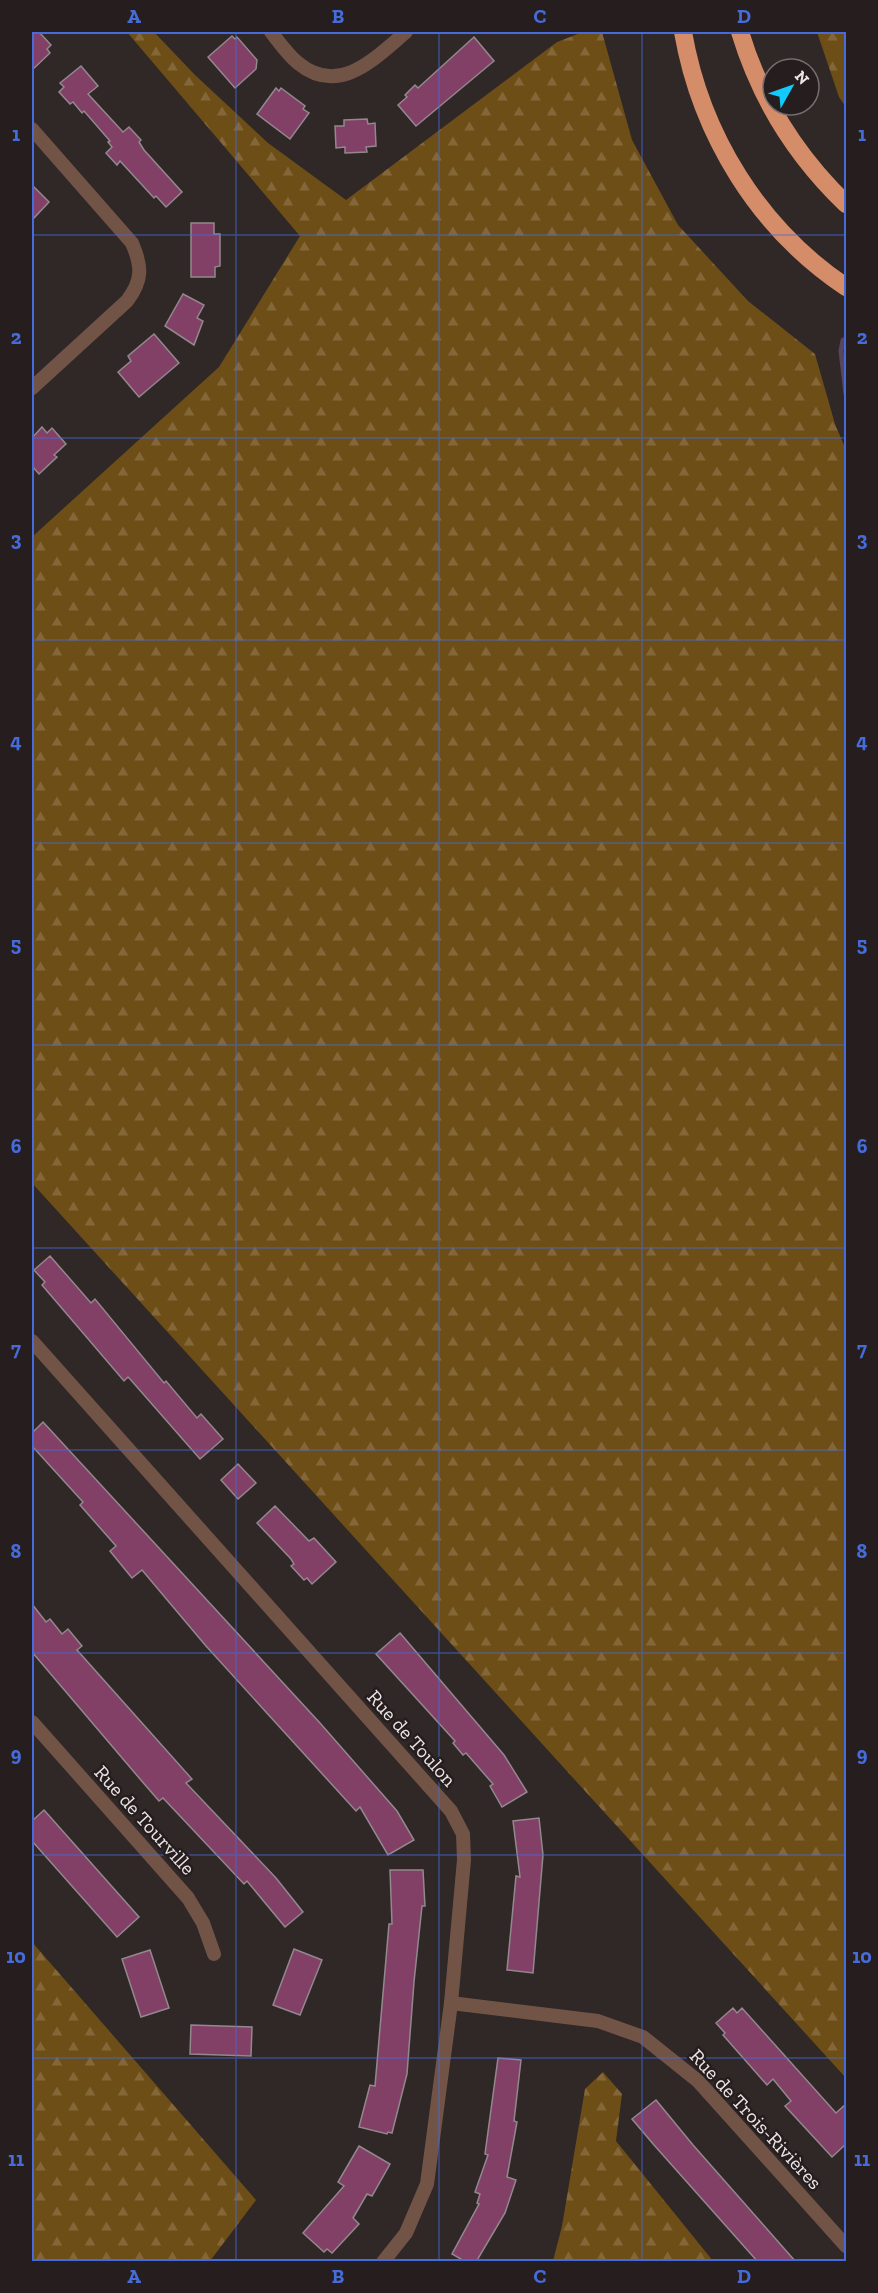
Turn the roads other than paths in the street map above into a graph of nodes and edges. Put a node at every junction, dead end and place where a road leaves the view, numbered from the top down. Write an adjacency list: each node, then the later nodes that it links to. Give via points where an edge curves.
1 (271, 32): 2 (street, via 297,63 329,77 350,75)
2 (406, 32)
3 (683, 32): 7 (highway, via 704,108 734,170 789,240)
4 (740, 32): 6 (highway, via 775,115 811,166)
5 (32, 129): 8 (street, via 132,243 140,263 137,288 127,301)
6 (846, 204)
7 (846, 287)
8 (32, 388)
9 (32, 1341): 12 (street, Rue de Toulon, via 451,1810 463,1834 464,1860)
10 (32, 1722): 11 (street, Rue de Tourville, via 188,1898 204,1923)
11 (214, 1954)
12 (451, 2003): 13 (street, Rue de Trois-Rivières, via 598,2021 643,2037 698,2081); 14 (street, Rue de Toulon, via 427,2184 406,2233)
13 (846, 2246)
14 (382, 2262)

